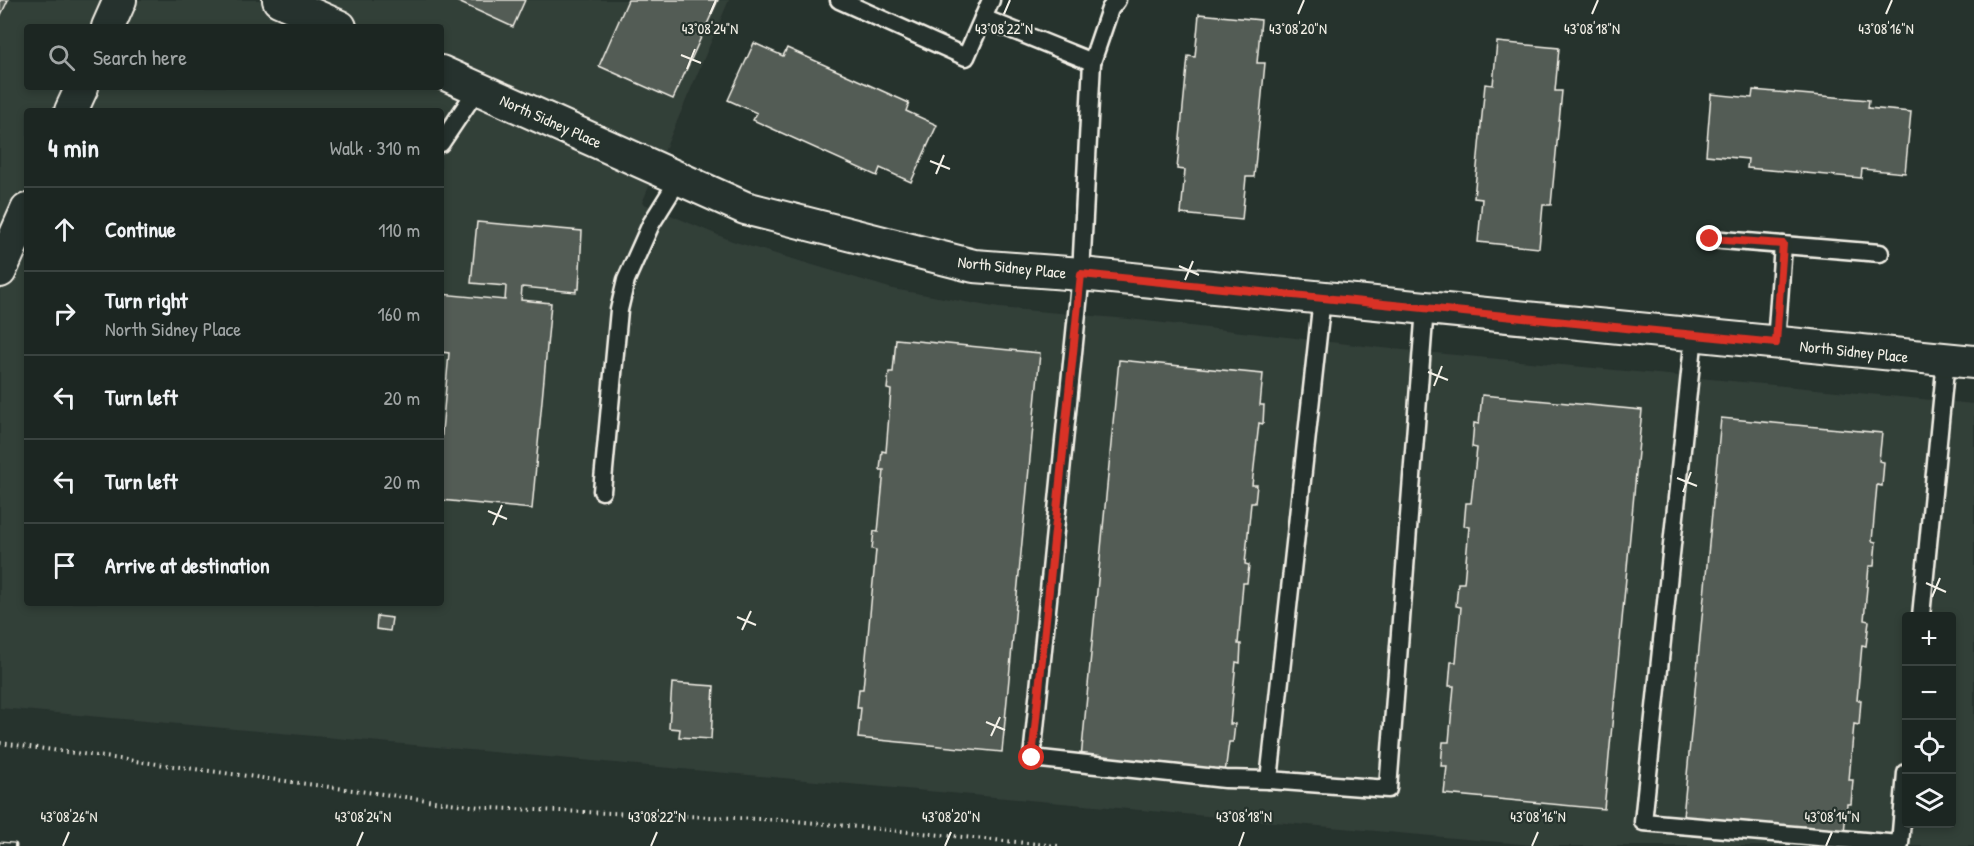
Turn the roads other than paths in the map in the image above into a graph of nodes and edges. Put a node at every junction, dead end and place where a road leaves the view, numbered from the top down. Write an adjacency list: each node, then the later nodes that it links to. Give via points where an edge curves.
1 (120, 0): 7 (street)
2 (279, 0): 8 (street)
3 (839, 0): 6 (lane, via 966,57)
4 (991, 0): 6 (lane)
5 (1117, 0): 9 (lane, via 1110,9)
6 (983, 18): 9 (lane)
7 (109, 24)
8 (333, 24)
9 (1092, 62): 21 (lane)
10 (444, 73): 11 (street, North Sidney Place)
11 (478, 88): 14 (lane); 15 (street, North Sidney Place)
12 (81, 90): 13 (street)
13 (72, 108)
14 (444, 139)
15 (679, 179): 21 (street, North Sidney Place, via 745,208 974,266); 27 (lane, via 651,224 626,280 619,310)
16 (24, 216): 20 (street)
17 (1710, 239): 18 (lane)
18 (1783, 244): 19 (lane); 25 (lane)
19 (1880, 254)
20 (2, 259)
21 (1081, 274): 22 (street, North Sidney Place); 30 (lane, via 1032,758)
22 (1322, 298): 23 (street, North Sidney Place); 30 (lane)
23 (1425, 308): 24 (street, North Sidney Place); 30 (lane, via 1388,789)
24 (1694, 335): 25 (street, North Sidney Place); 29 (lane, via 1642,822 1900,844)
25 (1776, 343): 26 (street, North Sidney Place)
26 (1960, 361): 28 (lane)
27 (602, 491)
28 (1923, 612)
29 (1906, 774)
30 (1269, 780)

